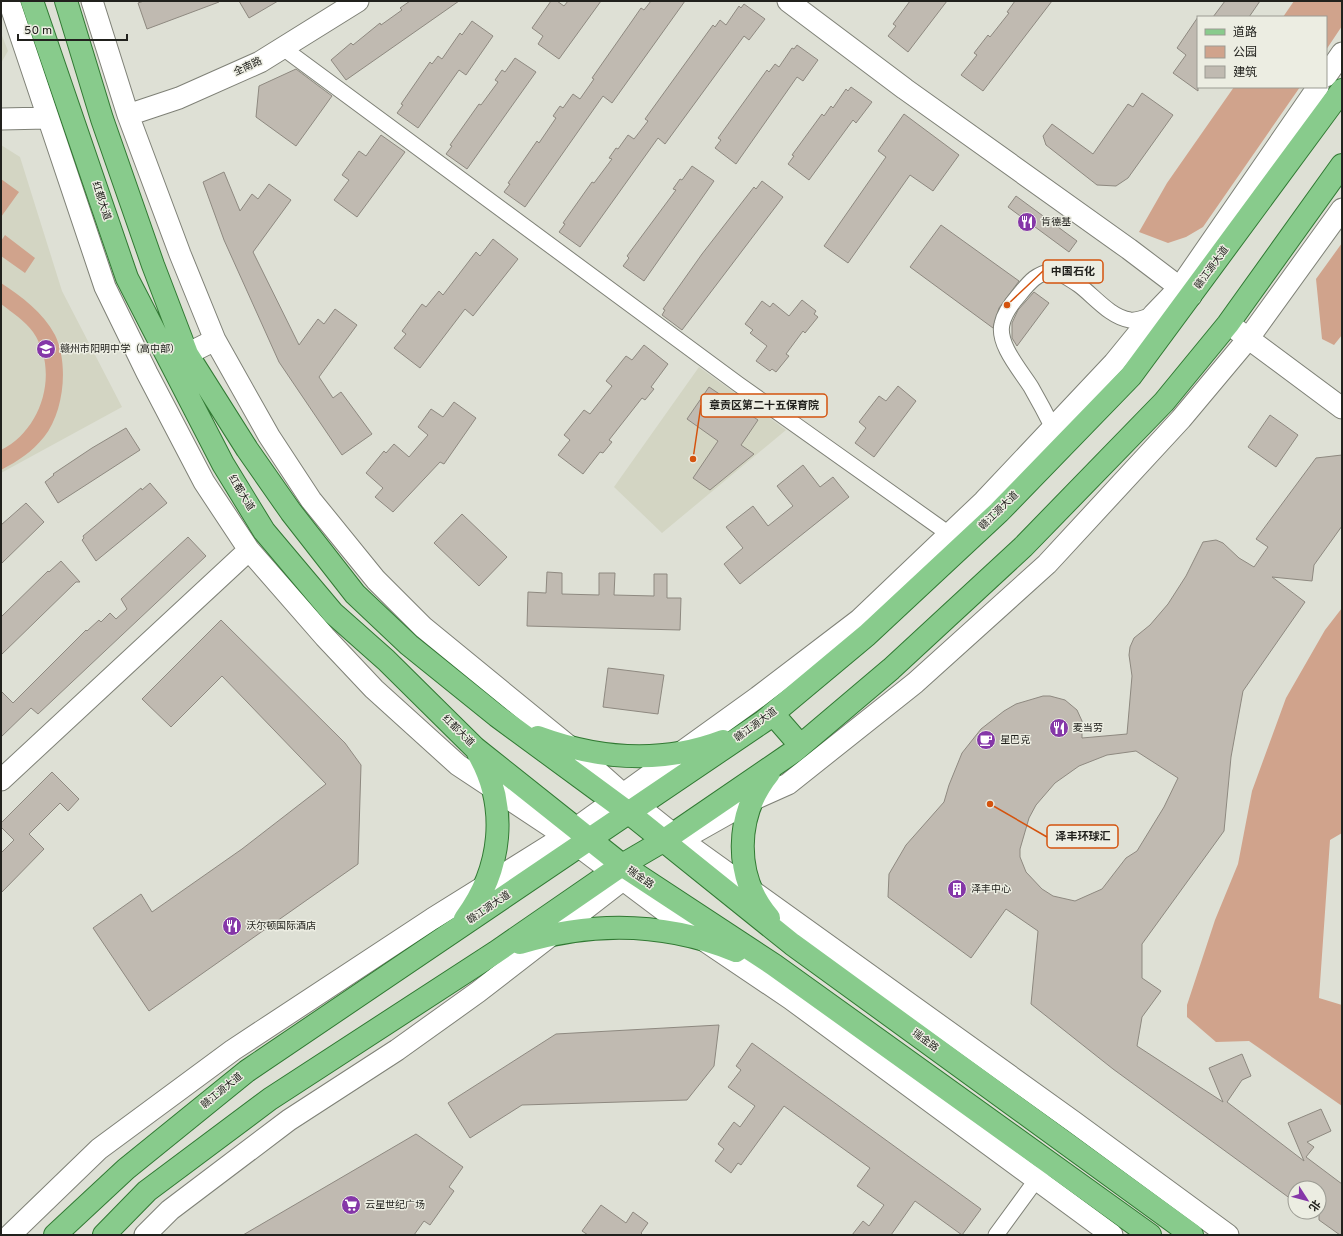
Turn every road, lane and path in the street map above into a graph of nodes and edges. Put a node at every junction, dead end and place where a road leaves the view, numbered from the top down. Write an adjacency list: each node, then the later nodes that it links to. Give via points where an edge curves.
1 (9, 1): 13 (street)
2 (32, 1): 22 (main road, 红都大道, via 127,278)
3 (66, 1): 22 (main road, 红都大道, via 102,119 153,265)
4 (92, 1): 12 (street)
5 (358, 1): 7 (street, 全南路)
6 (788, 1): 17 (street)
7 (283, 48): 12 (street, 全南路, via 260,62 179,98); 26 (street, via 738,384)
8 (1342, 53): 9 (street)
9 (1327, 75)
10 (1317, 88): 17 (street)
11 (1342, 90): 17 (main road, 赣江源大道)
12 (128, 115): 21 (street)
13 (47, 118): 14 (street); 23 (street, via 105,287)
14 (1, 119)
15 (1342, 165): 19 (main road)
16 (1342, 209): 20 (street)
17 (1185, 292): 18 (street); 29 (main road, 赣江源大道, via 1131,376 999,512 867,634)
18 (1154, 314): 25 (street, via 1114,363); 25 (street, via 1130,320 1122,318 1056,270 1040,274 1027,285 1008,311 1002,325 1002,338)
19 (1228, 324): 20 (street); 32 (main road, via 1164,402 1023,547 892,669)
20 (1248, 339): 24 (street); 36 (street, via 1181,420 1047,564 915,683 788,784)
21 (215, 340): 22 (street); 31 (street, via 269,436 311,500 376,580 424,627)
22 (178, 357): 23 (street); 28 (main road, 红都大道, via 291,512 355,594 409,644); 30 (main road, 红都大道, via 224,464 264,531 333,613 386,660)
23 (147, 373): 27 (street, via 204,482)
24 (1342, 408)
25 (1053, 428): 26 (street)
26 (949, 534): 33 (street, via 859,620)
27 (249, 550): 34 (street); 35 (street, via 374,689 458,765)
28 (497, 716): 31 (main road, via 537,737); 37 (main road, 红都大道)
29 (768, 718): 32 (main road); 33 (main road, via 721,742); 37 (main road, 赣江源大道)
30 (475, 748): 35 (main road); 38 (main road, 红都大道)
31 (571, 748): 33 (main road, via 626,757); 37 (street)
32 (796, 749): 36 (main road, via 771,770); 39 (main road)
33 (681, 752): 37 (street)
34 (1, 780)
35 (493, 788): 38 (street); 41 (main road, via 497,808 498,841 495,859)
36 (752, 800): 39 (street); 42 (main road, via 745,819 742,847 746,877)
37 (626, 804): 38 (main road, 赣江源大道); 39 (main road, 红都大道)
38 (578, 838): 40 (main road, 红都大道); 41 (street); 43 (main road, 赣江源大道)
39 (672, 840): 40 (main road); 42 (street); 46 (main road, 瑞金路)
40 (622, 872): 44 (street); 45 (street); 47 (main road); 48 (main road, 瑞金路)
41 (485, 887): 43 (main road, via 474,907); 51 (street, via 233,1050 99,1149)
42 (752, 892): 46 (main road, via 767,916); 59 (street, via 1068,1117)
43 (451, 934): 52 (main road, 赣江源大道, via 247,1071 126,1169)
44 (551, 934): 45 (main road, via 619,926 670,931); 47 (main road); 54 (street, via 478,992 397,1050 289,1120 170,1210)
45 (702, 939): 48 (main road); 50 (street, via 790,999)
46 (792, 944): 58 (main road, 瑞金路)
47 (496, 952): 53 (main road, via 270,1099 147,1191)
48 (774, 965): 49 (main road, 瑞金路)
49 (1049, 1162): 50 (street); 57 (main road, 瑞金路)
50 (1037, 1180): 55 (street); 56 (street)
51 (8, 1231)
52 (56, 1235)
53 (104, 1235)
54 (145, 1235)
55 (996, 1235)
56 (1112, 1235)
57 (1150, 1235)
58 (1192, 1235)
59 (1228, 1235)

